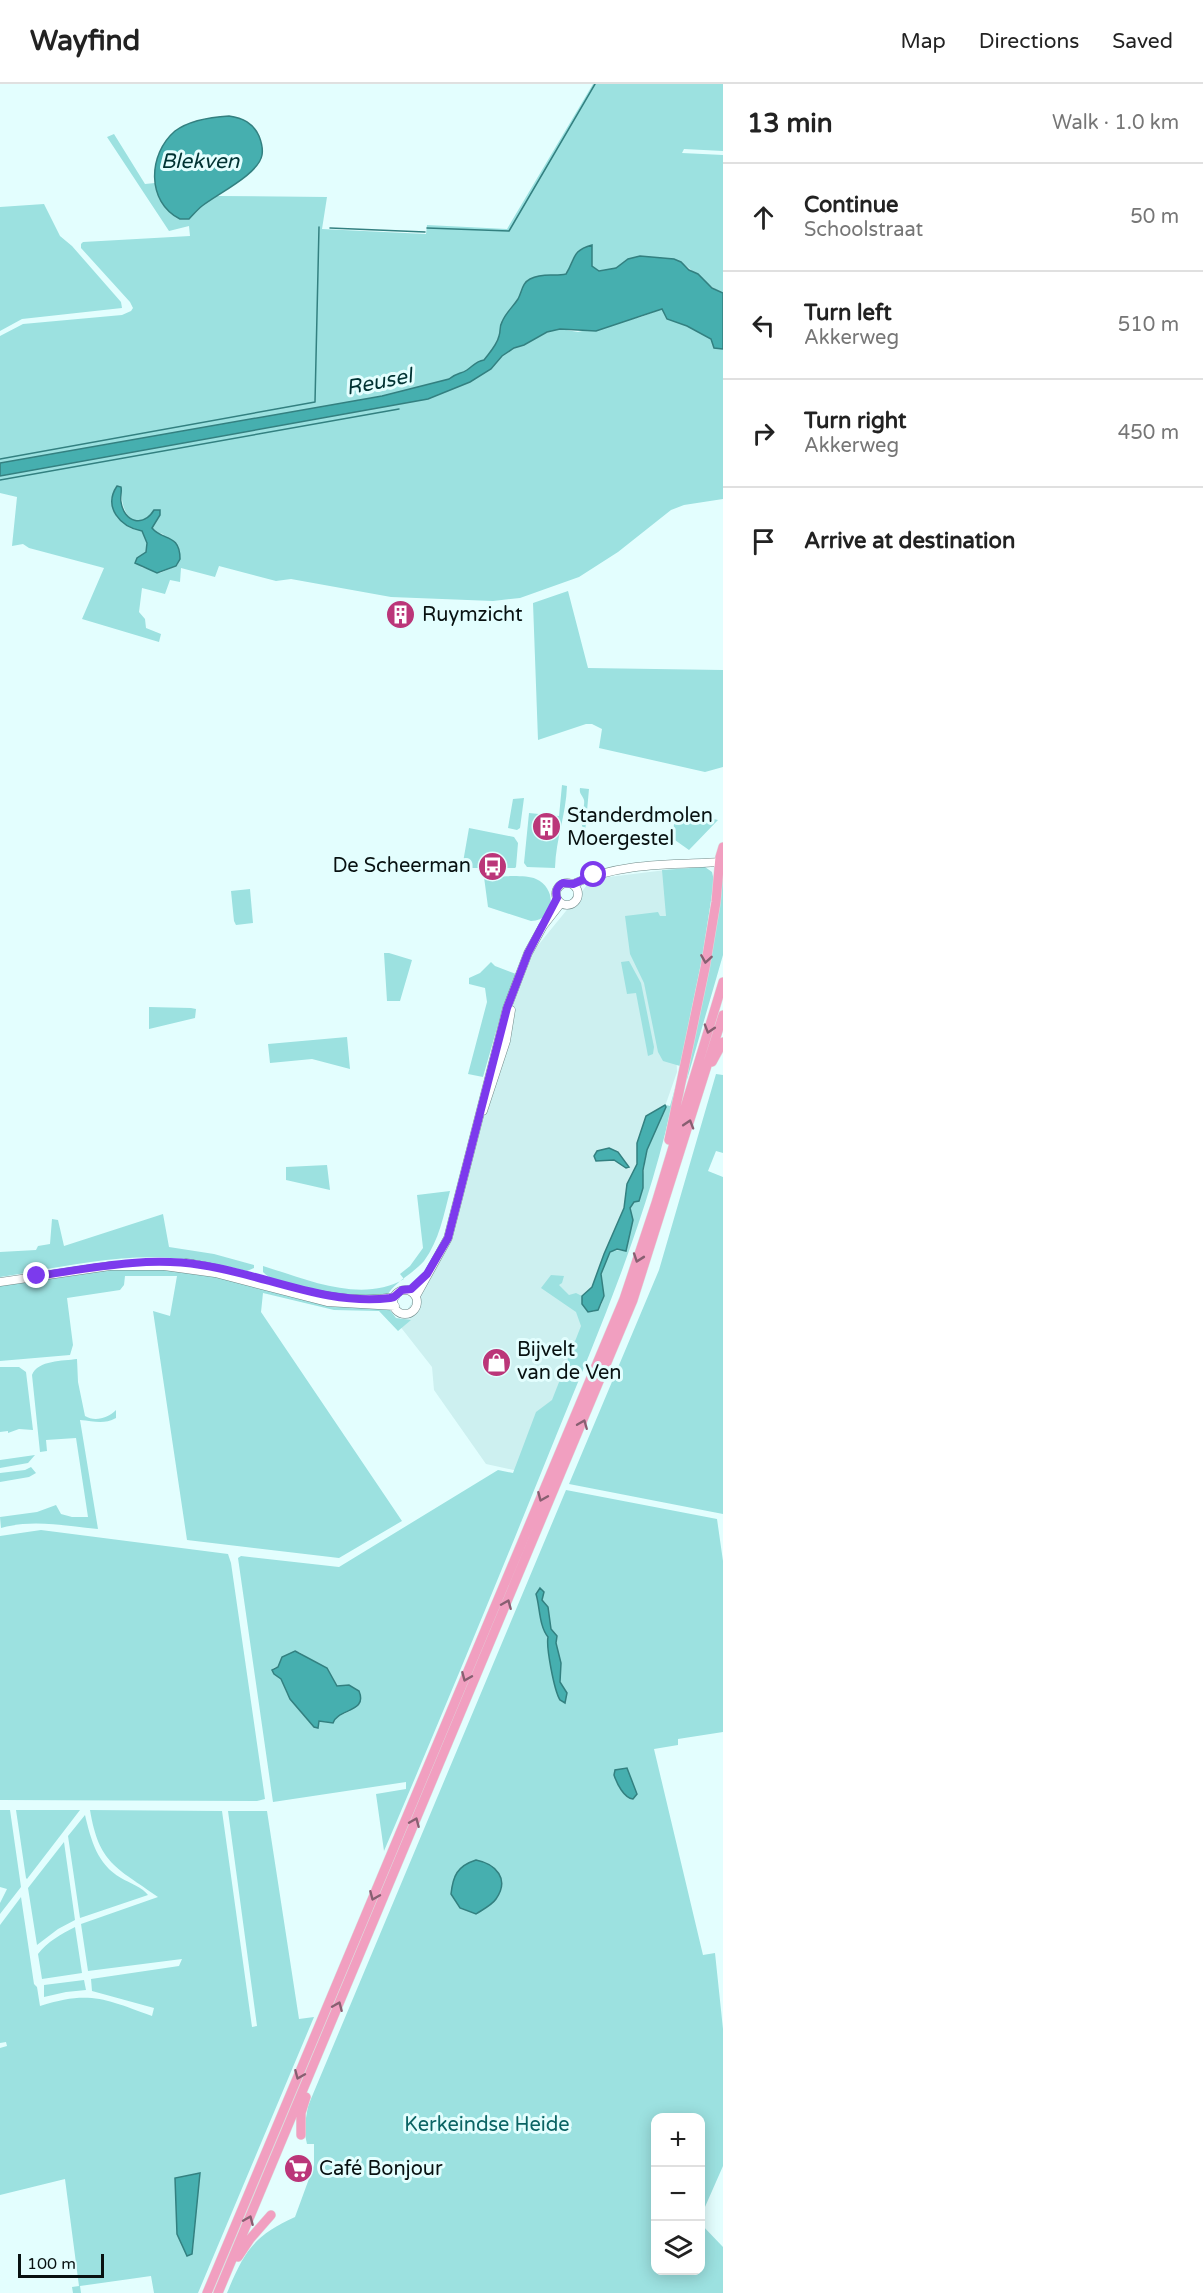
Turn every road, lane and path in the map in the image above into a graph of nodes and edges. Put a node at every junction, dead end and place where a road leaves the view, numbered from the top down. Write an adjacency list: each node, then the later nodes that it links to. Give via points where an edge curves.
1 (723, 847): 2 (highway)
2 (721, 862): 3 (main road, via 627,867 600,874); 9 (highway, one-way to 9, via 705,968)
3 (575, 887): 4 (main road, via 578,898 574,903); 4 (main road, via 567,882 560,885 556,892)
4 (559, 901): 10 (main road, via 528,953 507,1008 448,1238)
5 (723, 982): 9 (highway, one-way to 9)
6 (723, 1015): 8 (highway)
7 (723, 1042): 8 (highway)
8 (704, 1078): 15 (highway, one-way to 8, via 633,1300)
9 (656, 1203): 18 (highway, one-way to 18, via 624,1299 569,1433)
10 (427, 1274): 12 (main road); 13 (main road)
11 (0, 1282): 14 (main road, via 110,1266 183,1268 336,1297)
12 (409, 1290): 13 (main road); 14 (main road, via 399,1292)
13 (416, 1296): 14 (main road, via 417,1306 410,1313 399,1312)
14 (394, 1302)
15 (308, 2080): 16 (highway); 19 (highway, one-way to 15)
16 (301, 2135)
17 (270, 2215): 19 (highway, via 240,2254 223,2292)
18 (207, 2293)
19 (219, 2293)

